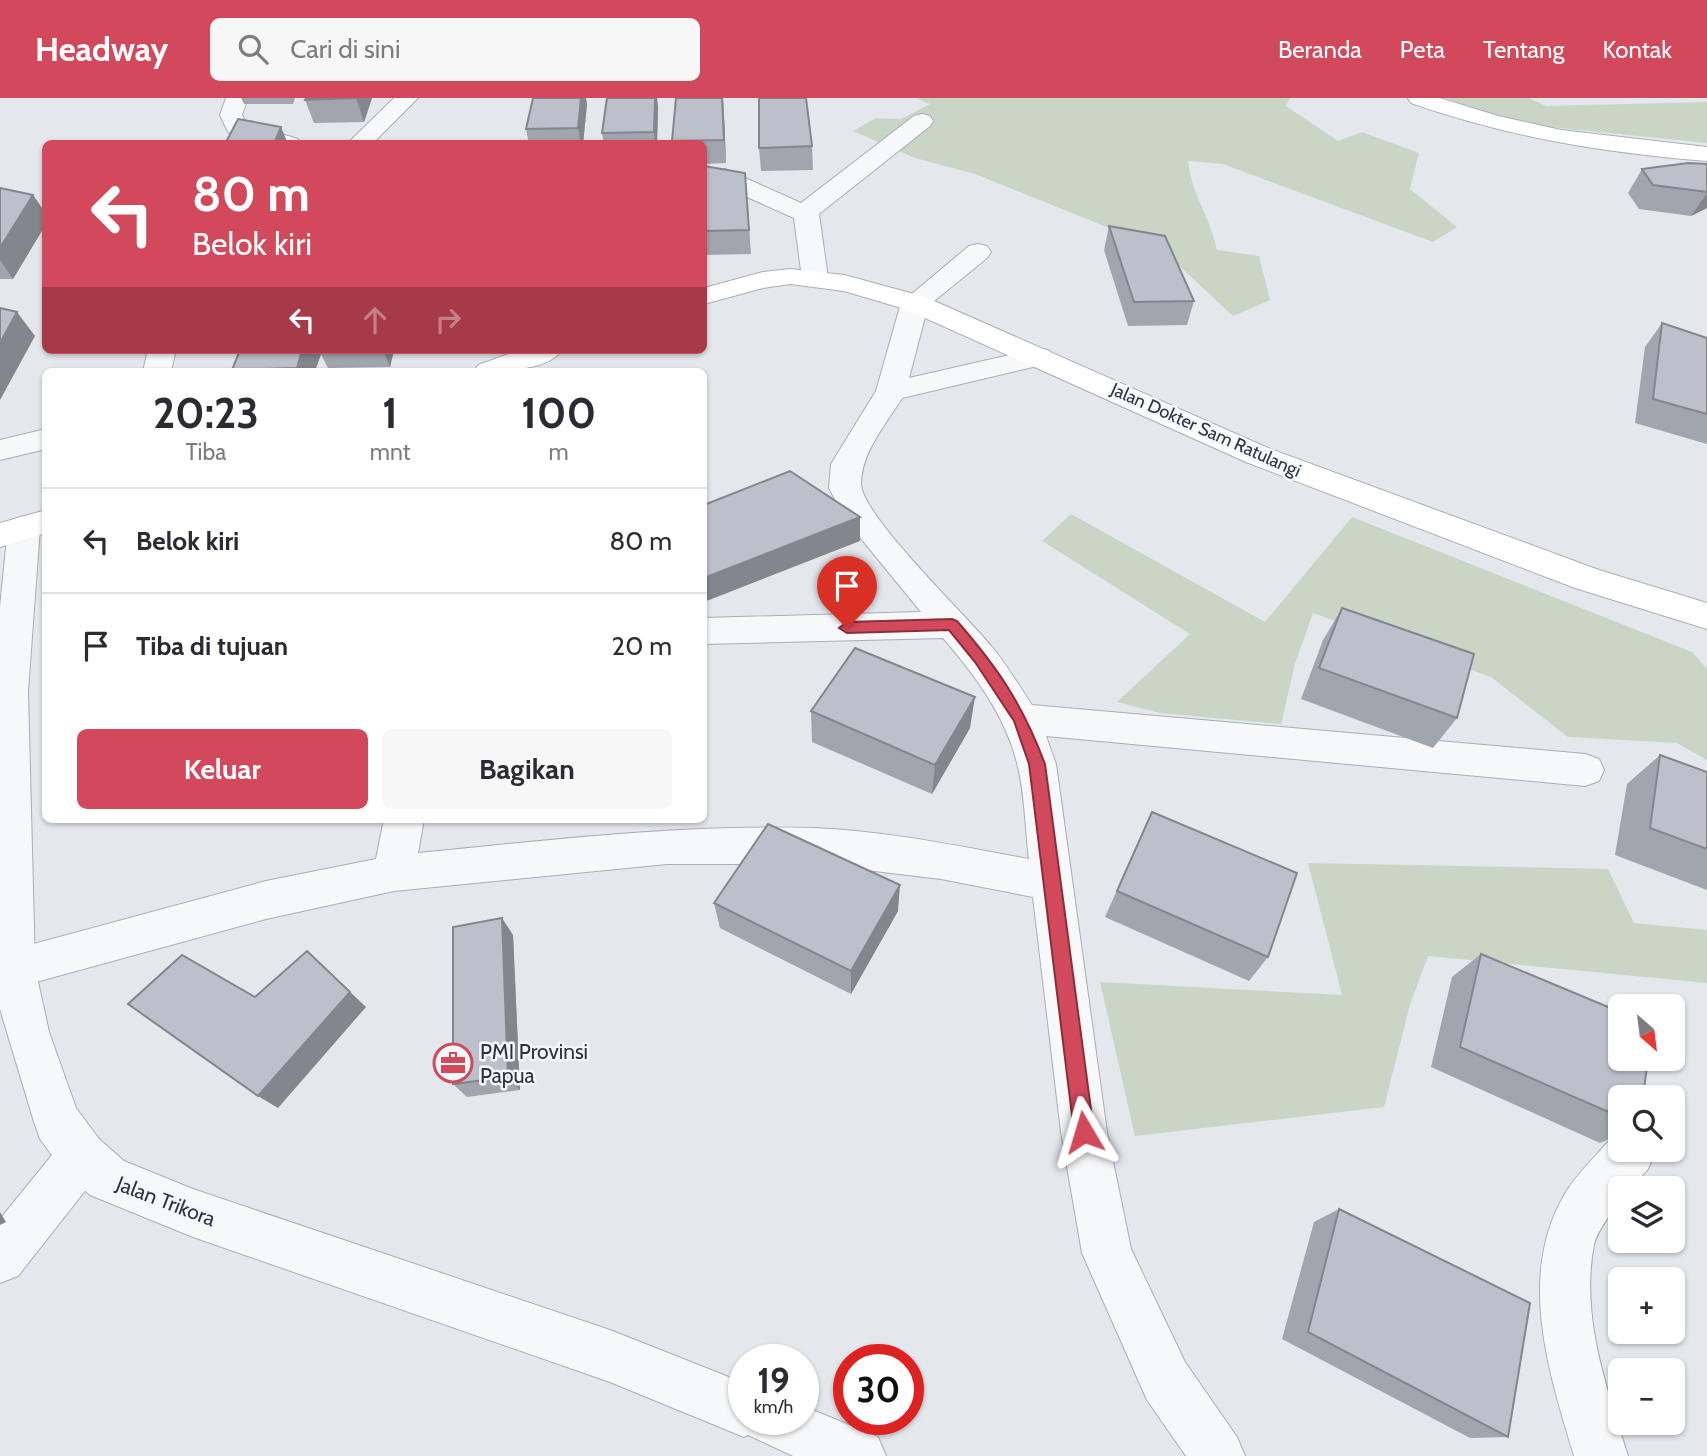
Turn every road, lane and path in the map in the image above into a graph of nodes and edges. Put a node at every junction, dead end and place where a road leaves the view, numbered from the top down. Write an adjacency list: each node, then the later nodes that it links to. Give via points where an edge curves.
1 (237, 98): 5 (street, via 231,115 236,127)
2 (407, 98): 6 (street)
3 (1419, 98): 7 (main road, via 1541,136)
4 (922, 121): 9 (street)
5 (269, 140)
6 (362, 140)
7 (1707, 154)
8 (716, 174): 9 (street)
9 (806, 214): 11 (street)
10 (978, 252): 13 (street)
11 (815, 278): 12 (main road, Jalan Dokter Sam Ratulangi, via 773,278); 13 (main road, Jalan Dokter Sam Ratulangi, via 859,285)
12 (707, 295)
13 (915, 303): 15 (main road, Jalan Dokter Sam Ratulangi); 17 (street)
14 (537, 354): 16 (main road)
15 (1040, 357): 17 (street); 21 (main road, Jalan Dokter Sam Ratulangi, via 1269,460 1587,579)
16 (497, 368)
17 (891, 391): 22 (street, via 847,464 845,488 884,548)
18 (42, 440): 19 (street)
19 (0, 450)
20 (23, 528): 24 (street, Jalan Trikora)
21 (1707, 616)
22 (952, 625): 23 (street); 25 (street, via 981,658)
23 (707, 631)
24 (5, 692): 30 (street, Jalan Trikora)
25 (1021, 719): 26 (street); 29 (street, via 1037,764)
26 (1585, 770)
27 (403, 823): 28 (street)
28 (394, 873): 29 (street, via 667,846 764,845 816,846 940,861); 30 (street, via 266,900)
29 (1053, 882): 37 (street, via 1084,1132 1107,1253 1166,1381)
30 (7, 973): 31 (street, Jalan Trikora, via 57,1122)
31 (82, 1156): 33 (street); 34 (street, Jalan Trikora, via 107,1178 193,1213 610,1356)
32 (1623, 1162): 38 (street, via 1580,1214 1563,1270 1573,1360)
33 (0, 1258)
34 (728, 1404)
35 (807, 1435): 36 (street)
36 (859, 1456)
37 (1218, 1456)
38 (1601, 1456)

